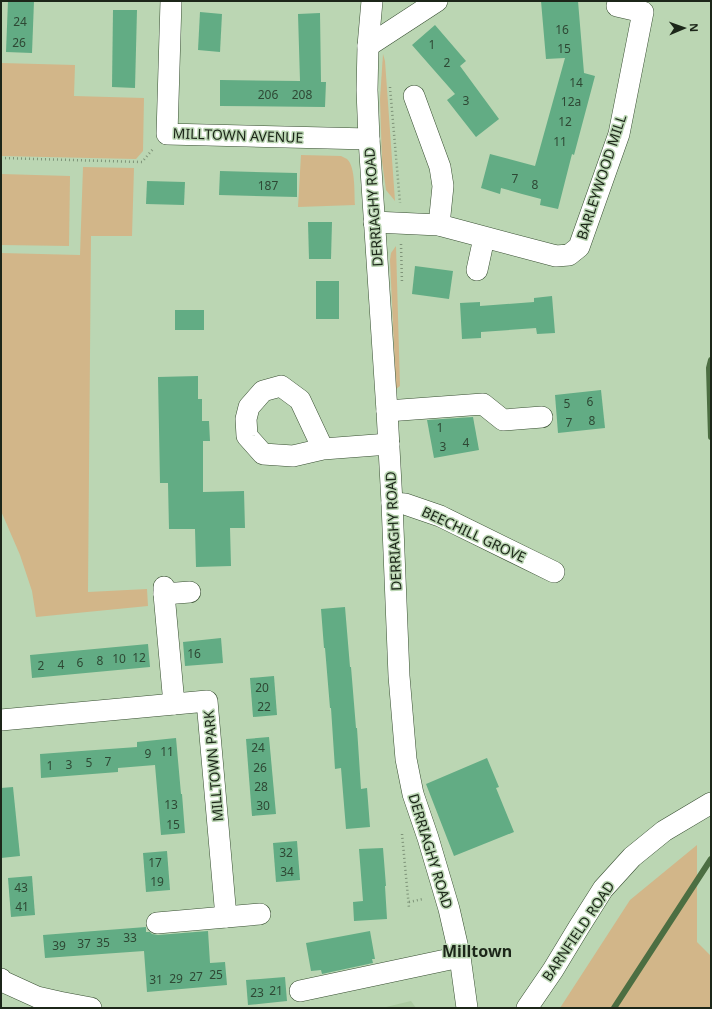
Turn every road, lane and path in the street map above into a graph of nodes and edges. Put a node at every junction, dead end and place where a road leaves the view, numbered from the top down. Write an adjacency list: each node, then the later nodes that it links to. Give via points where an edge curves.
1 (171, 1): 8 (street, MILLTOWN AVENUE)
2 (372, 1): 6 (street, DERRIAGHY ROAD)
3 (437, 1): 6 (street)
4 (617, 6): 5 (street, BARLEYWOOD MILL)
5 (647, 6): 13 (street, BARLEYWOOD MILL, via 619,134 579,247 568,255 556,256)
6 (368, 46): 9 (street, DERRIAGHY ROAD)
7 (414, 96): 12 (street, via 440,167 443,186)
8 (167, 134): 9 (street, MILLTOWN AVENUE); 10 (path, via 142,162)
9 (369, 139): 11 (street, DERRIAGHY ROAD)
10 (1, 158)
11 (374, 222): 12 (street, BARLEYWOOD MILL); 15 (street, DERRIAGHY ROAD)
12 (439, 225): 13 (street, BARLEYWOOD MILL)
13 (484, 238): 14 (street)
14 (477, 270)
15 (387, 411): 16 (street, via 483,404 503,420); 17 (street, DERRIAGHY ROAD)
16 (542, 417)
17 (389, 444): 18 (street); 19 (street, DERRIAGHY ROAD)
18 (323, 449)
19 (392, 503): 20 (street, BEECHILL GROVE, via 405,504 440,516); 30 (street, DERRIAGHY ROAD, via 399,676 406,759 412,794 445,894)
20 (554, 572)
21 (190, 592): 22 (street, via 164,590)
22 (174, 704): 23 (street, MILLTOWN PARK); 28 (street, MILLTOWN PARK, via 207,701)
23 (1, 720)
24 (710, 804): 35 (street, BARNFIELD ROAD, via 664,831 632,857 603,889)
25 (402, 830): 26 (path)
26 (409, 908)
27 (260, 914): 28 (street)
28 (226, 917): 29 (street)
29 (157, 923)
30 (460, 957): 32 (street); 34 (street, DERRIAGHY ROAD)
31 (1, 979): 33 (street, via 37,996)
32 (300, 991)
33 (91, 1008)
34 (467, 1008)
35 (527, 1008)

